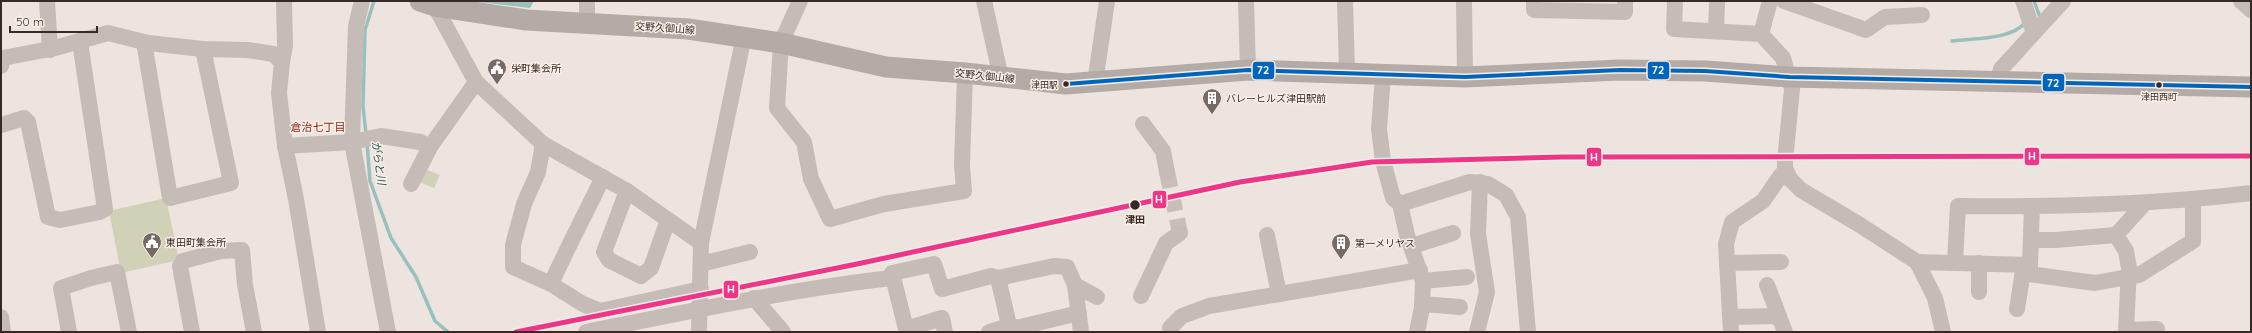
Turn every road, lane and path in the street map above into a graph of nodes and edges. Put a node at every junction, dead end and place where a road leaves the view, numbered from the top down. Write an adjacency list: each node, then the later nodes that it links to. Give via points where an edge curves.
1 (47, 1): 32 (street)
2 (284, 1): 34 (street, via 285,46)
3 (362, 1): 48 (street, via 356,26)
4 (587, 1): 23 (street)
5 (800, 1): 30 (street)
6 (984, 1): 41 (street)
7 (1107, 1): 44 (street)
8 (1246, 1): 35 (street)
9 (1345, 1): 36 (street)
10 (1464, 1): 40 (street)
11 (1534, 1): 12 (street, via 1534,10 1625,12)
12 (1625, 1)
13 (1675, 1): 24 (street, via 1674,29)
14 (1718, 1): 24 (street)
15 (1770, 1): 26 (street)
16 (2023, 1): 25 (street)
17 (2063, 1): 25 (street)
18 (2241, 1): 21 (street)
19 (1790, 2): 22 (street, via 1866,30 1885,17)
20 (429, 3): 23 (main road, 交野久御山線, via 526,20); 43 (street)
21 (2251, 10)
22 (1922, 15)
23 (587, 22): 27 (main road, 交野久御山線)
24 (1716, 32): 26 (street)
25 (2034, 33): 42 (street, via 2001,68)
26 (1761, 34): 39 (street, via 1782,58)
27 (744, 36): 30 (main road, 交野久御山線); 69 (street)
28 (80, 42): 29 (street, via 108,33); 32 (street); 47 (street, via 105,209 60,220 48,217 28,122 24,118)
29 (144, 42): 31 (street); 31 (street, via 170,198 231,182)
30 (781, 43): 37 (main road, 交野久御山線, via 886,67); 37 (street, via 777,108 804,142 811,179 830,219 884,204 964,191 962,158)
31 (204, 49): 34 (street, via 267,53 273,54)
32 (50, 50): 33 (street)
33 (2, 56)
34 (282, 62): 50 (street, via 279,93)
35 (1248, 70): 36 (main road, 交野久御山線); 44 (main road, 交野久御山線)
36 (1347, 72): 38 (main road, 交野久御山線)
37 (965, 73): 41 (main road, 交野久御山線)
38 (1383, 75): 40 (main road, 交野久御山線); 61 (street, via 1379,129 1381,148 1393,198)
39 (1789, 76): 40 (main road, 交野久御山線, via 1705,71 1620,70); 42 (main road, 交野久御山線); 54 (street, via 1792,89 1785,168)
40 (1465, 77)
41 (1001, 78): 44 (main road, 交野久御山線, via 1066,84)
42 (1999, 80): 45 (main road, 交野久御山線)
43 (476, 82): 49 (street); 51 (street)
44 (1095, 83)
45 (2251, 87)
46 (1143, 124): 52 (street, via 1163,152)
47 (1, 125)
48 (352, 142): 50 (street); 51 (street, via 381,136 420,142); 109 (street)
49 (543, 144): 53 (street); 84 (street, via 538,172 524,204 513,245 513,268)
50 (285, 146): 108 (street)
51 (430, 147): 56 (street)
52 (1167, 172)
53 (603, 177): 57 (street); 84 (street)
54 (1790, 179): 73 (street, via 1801,190); 75 (street, via 1780,175 1763,201 1732,222 1726,244)
55 (1480, 182): 61 (street, via 1470,182); 118 (street, via 1478,234 1487,292); 119 (street, via 1506,195 1518,217)
56 (411, 184)
57 (627, 191): 63 (street); 63 (street, via 604,252 609,260 641,276 651,268)
58 (2251, 193): 59 (street)
59 (2193, 200): 60 (street); 80 (street, via 2193,241 2139,275)
60 (2144, 203): 62 (street); 67 (street)
61 (1400, 204): 70 (street)
62 (2032, 206): 68 (street); 74 (street, via 1958,206)
63 (668, 220): 69 (street)
64 (1180, 233): 90 (street, via 1166,243)
65 (1453, 233): 70 (street)
66 (1267, 235): 89 (street)
67 (2116, 235): 68 (street); 80 (street, via 2126,251)
68 (2032, 240): 78 (street)
69 (701, 243): 77 (street)
70 (1412, 246): 79 (street)
71 (750, 252): 77 (street)
72 (1781, 262): 75 (street)
73 (1917, 262): 74 (street); 121 (street, via 1935,298)
74 (1955, 262): 76 (street)
75 (1727, 263): 100 (street)
76 (1979, 263): 78 (street); 88 (street)
77 (701, 264): 87 (street)
78 (2027, 265): 80 (street, via 2029,274 2095,283); 96 (street)
79 (1421, 275): 81 (street); 89 (street); 93 (street)
80 (2128, 276): 102 (street, via 2126,330)
81 (1467, 277)
82 (894, 278): 83 (street, via 892,272 934,264 942,289 991,276); 92 (street, via 836,284); 113 (street, via 906,329 942,318)
83 (998, 278): 85 (street, via 1054,266 1067,267); 101 (street)
84 (551, 284): 87 (street, via 600,311)
85 (1075, 285): 91 (street); 97 (street)
86 (1767, 285): 98 (street)
87 (701, 289): 95 (street)
88 (1979, 292)
89 (1279, 294): 116 (street, via 1209,306 1182,316 1170,328)
90 (1141, 296)
91 (1097, 297)
92 (754, 298): 95 (street); 112 (street)
93 (1422, 304): 94 (street); 117 (street)
94 (1460, 307)
95 (699, 309): 110 (street); 111 (street)
96 (2017, 309)
97 (1078, 313): 101 (street, via 1016,328); 115 (street)
98 (1779, 316): 100 (street); 120 (street)
99 (1, 317): 103 (street)
100 (1731, 324)
101 (1009, 325): 114 (street)
102 (2157, 328)
103 (3, 332)
104 (69, 332): 105 (street, via 61,288 117,272)
105 (129, 332)
106 (192, 332): 107 (street, via 180,266 183,261 221,251 242,250)
107 (254, 332)
108 (318, 332)
109 (388, 332)
110 (586, 332)
111 (698, 332)
112 (783, 332)
113 (945, 332)
114 (989, 332)
115 (1081, 332)
116 (1171, 332)
117 (1417, 332)
118 (1477, 332)
119 (1528, 332)
120 (1785, 332)
121 (1943, 332)

